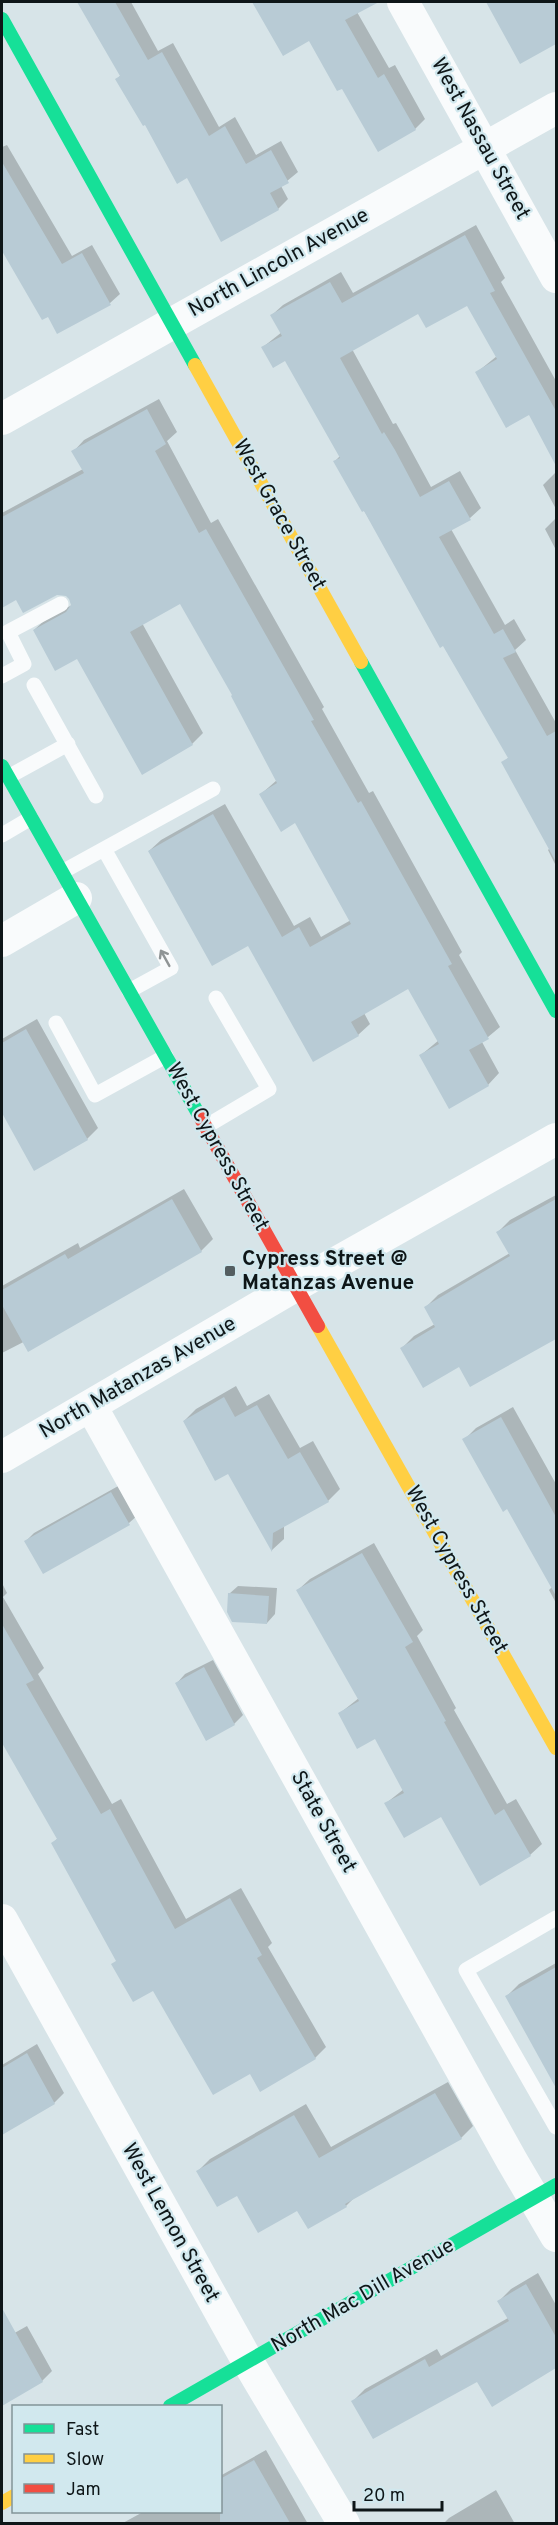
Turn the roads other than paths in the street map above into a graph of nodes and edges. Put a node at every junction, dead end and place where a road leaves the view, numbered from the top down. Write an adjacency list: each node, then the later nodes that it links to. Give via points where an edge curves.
1 (403, 2): 4 (street, West Nassau Street)
2 (2, 19): 6 (street, West Grace Street)
3 (556, 108): 4 (street, North Lincoln Avenue)
4 (485, 149): 5 (street, West Nassau Street); 6 (street, North Lincoln Avenue)
5 (556, 277)
6 (171, 323): 7 (street, North Lincoln Avenue); 22 (street, West Grace Street)
7 (2, 419)
8 (61, 604): 9 (lane, via 8,632 24,664)
9 (2, 676)
10 (34, 685): 11 (lane)
11 (68, 744): 12 (lane); 14 (lane)
12 (5, 771): 15 (street, West Cypress Street)
13 (213, 789): 17 (lane)
14 (96, 796)
15 (31, 818): 16 (lane); 18 (street, West Cypress Street)
16 (2, 835)
17 (104, 849): 18 (lane); 20 (lane, one-way to 17, via 171,968)
18 (69, 885): 19 (street); 20 (street, West Cypress Street)
19 (2, 941)
20 (129, 991): 24 (street, West Cypress Street)
21 (216, 999): 25 (lane, via 269,1089)
22 (556, 1011)
23 (56, 1023): 24 (lane, via 95,1095)
24 (166, 1056): 25 (street, West Cypress Street)
25 (205, 1127): 27 (street, West Cypress Street)
26 (556, 1139): 27 (street, North Matanzas Avenue)
27 (295, 1286): 28 (street, North Matanzas Avenue); 30 (street, West Cypress Street)
28 (92, 1406): 29 (street, North Matanzas Avenue); 35 (street, State Street)
29 (2, 1457)
30 (556, 1748)
31 (556, 1918): 34 (lane, via 466,1970)
32 (2, 1920): 33 (street, West Lemon Street)
33 (13, 1966): 37 (street, West Lemon Street)
34 (556, 2127)
35 (545, 2192): 36 (street, State Street); 37 (street, North Mac Dill Avenue)
36 (556, 2236)
37 (248, 2362): 38 (street, North Mac Dill Avenue); 39 (street, West Lemon Street)
38 (172, 2405)
39 (344, 2523)

